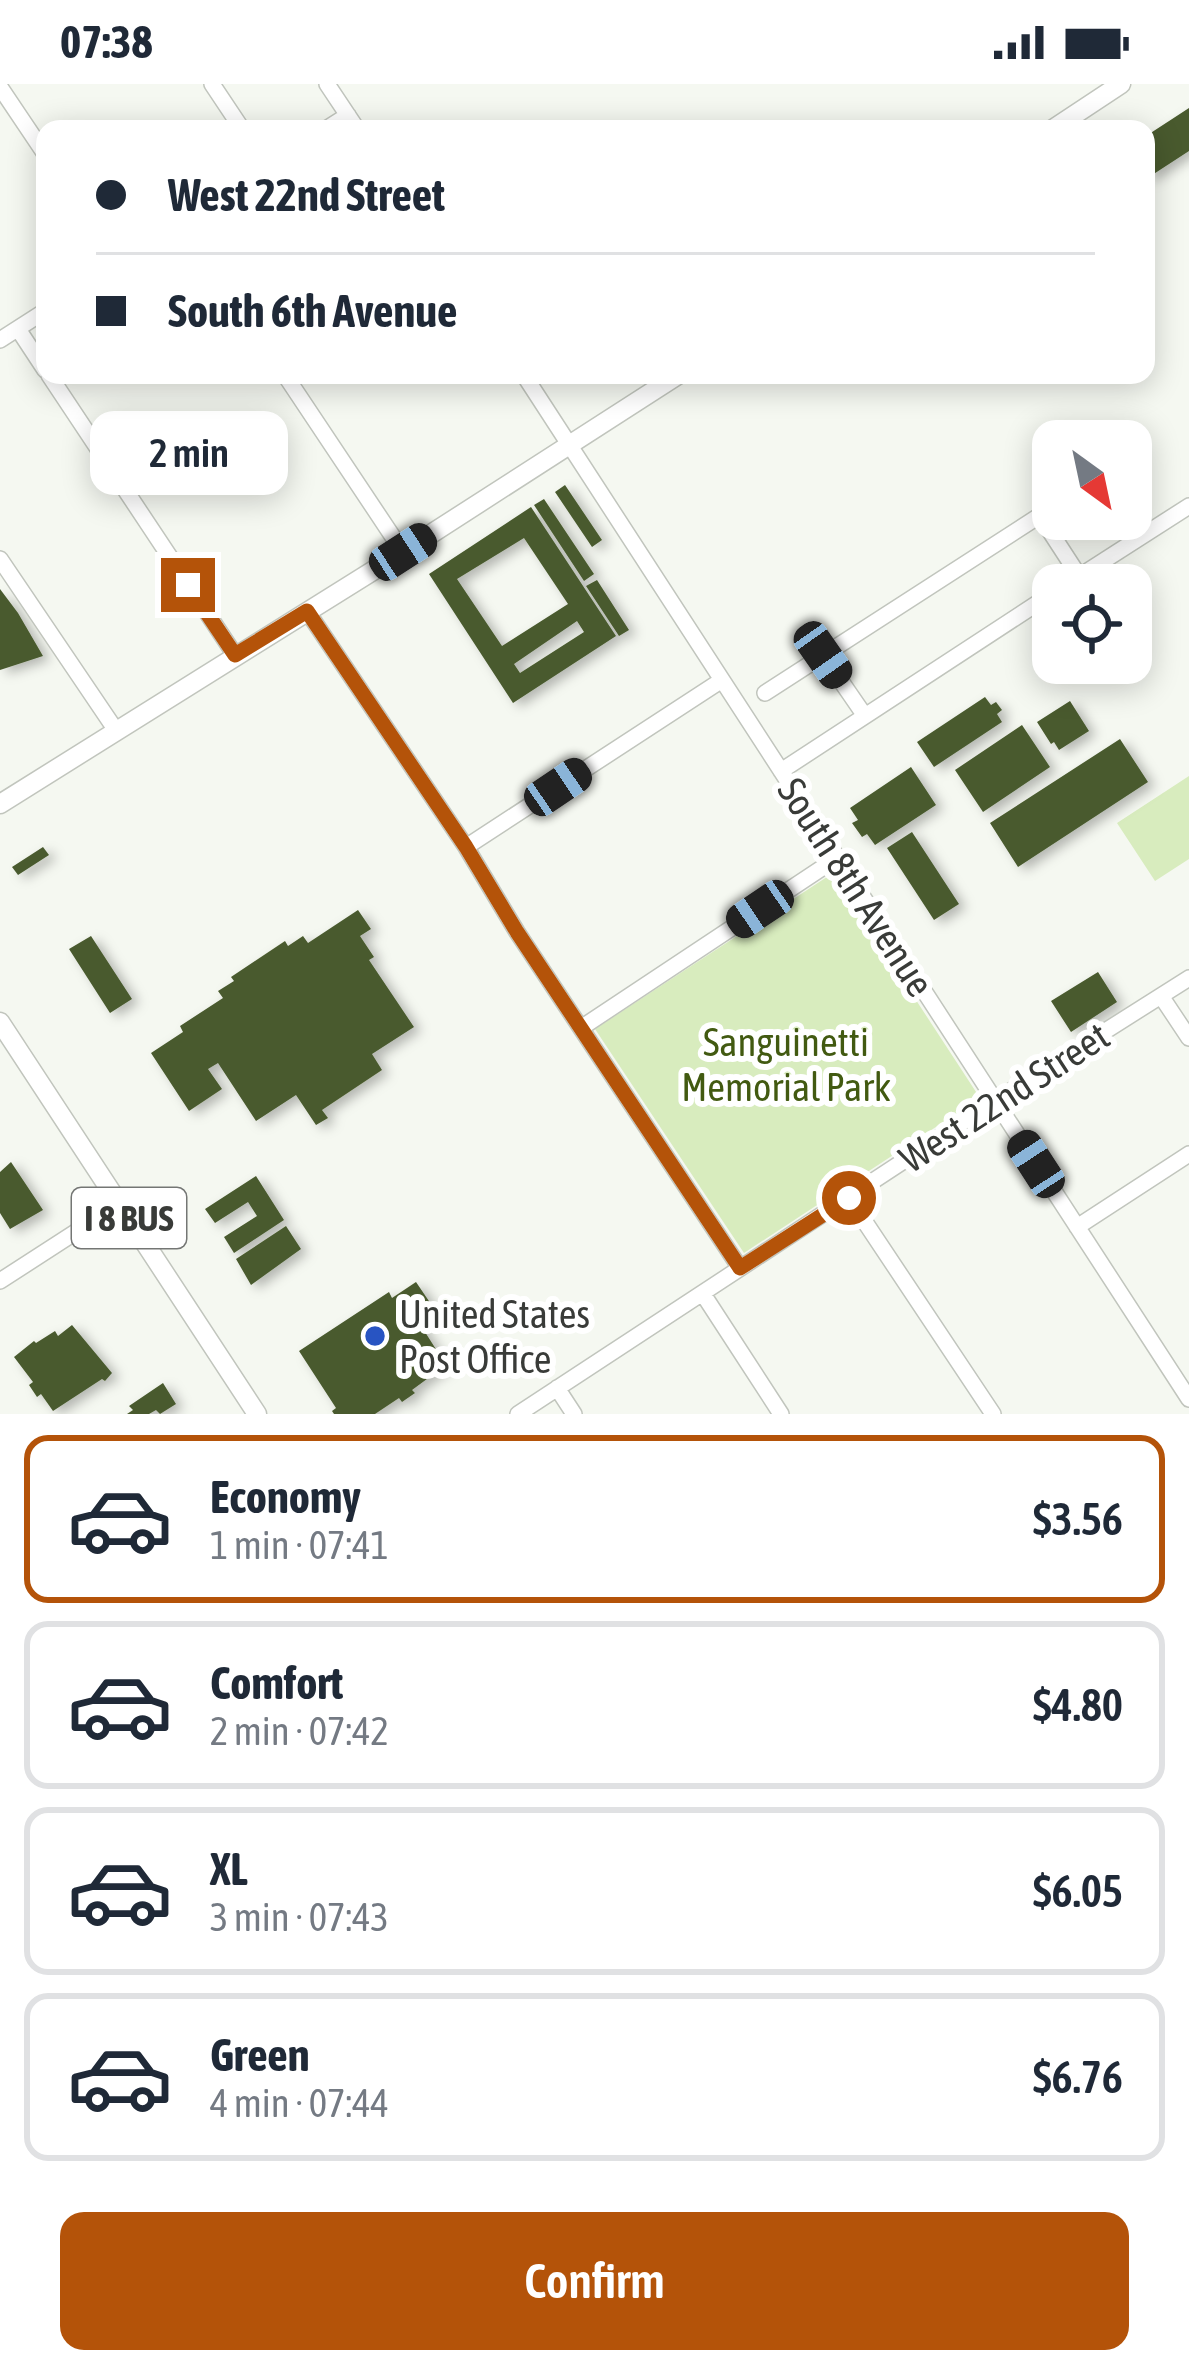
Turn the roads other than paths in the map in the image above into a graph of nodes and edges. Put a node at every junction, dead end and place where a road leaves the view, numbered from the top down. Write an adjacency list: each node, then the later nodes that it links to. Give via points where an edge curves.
1 (212, 84): 5 (street)
2 (327, 84): 6 (street)
3 (1121, 84): 7 (main road)
4 (0, 87): 8 (street)
5 (236, 120)
6 (351, 120)
7 (1067, 120)
8 (36, 141)
9 (36, 317): 10 (street)
10 (18, 328): 11 (street); 12 (street)
11 (0, 340)
12 (36, 355)
13 (55, 384): 25 (street)
14 (291, 384): 20 (street)
15 (530, 384): 17 (street, South 8th Avenue)
16 (664, 384): 17 (main road)
17 (571, 445): 20 (main road); 27 (street, South 8th Avenue)
18 (1189, 506): 22 (street)
19 (1032, 522): 26 (street)
20 (403, 552): 24 (main road)
21 (0, 559): 30 (street)
22 (1099, 564)
23 (1032, 607): 29 (street)
24 (307, 611): 25 (main road); 33 (street)
25 (235, 655): 30 (main road)
26 (823, 655): 28 (street); 29 (street)
27 (722, 680): 31 (street, South 8th Avenue); 33 (street)
28 (765, 693)
29 (866, 716): 31 (street)
30 (115, 729): 32 (main road)
31 (781, 771): 34 (street, South 8th Avenue)
32 (0, 804)
33 (466, 847): 38 (street)
34 (837, 858): 38 (street); 40 (street, South 8th Avenue)
35 (1189, 978): 36 (street, West 22nd Street)
36 (1161, 996): 39 (street); 40 (street, West 22nd Street)
37 (0, 1022): 43 (main road, I 8 BUS)
38 (581, 1028): 45 (street)
39 (1189, 1038)
40 (994, 1101): 42 (street, West 22nd Street); 44 (street, South 8th Avenue)
41 (1189, 1154): 44 (street)
42 (849, 1198): 45 (street, West 22nd Street); 54 (street)
43 (119, 1204): 46 (street); 50 (main road, I 8 BUS)
44 (1077, 1227): 49 (street, South 8th Avenue)
45 (740, 1268): 47 (street, West 22nd Street)
46 (0, 1281)
47 (703, 1294): 48 (street, West 22nd Street); 53 (street)
48 (557, 1388): 51 (street, West 22nd Street); 52 (street)
49 (1189, 1399)
50 (257, 1414)
51 (518, 1414)
52 (574, 1414)
53 (782, 1414)
54 (993, 1414)

